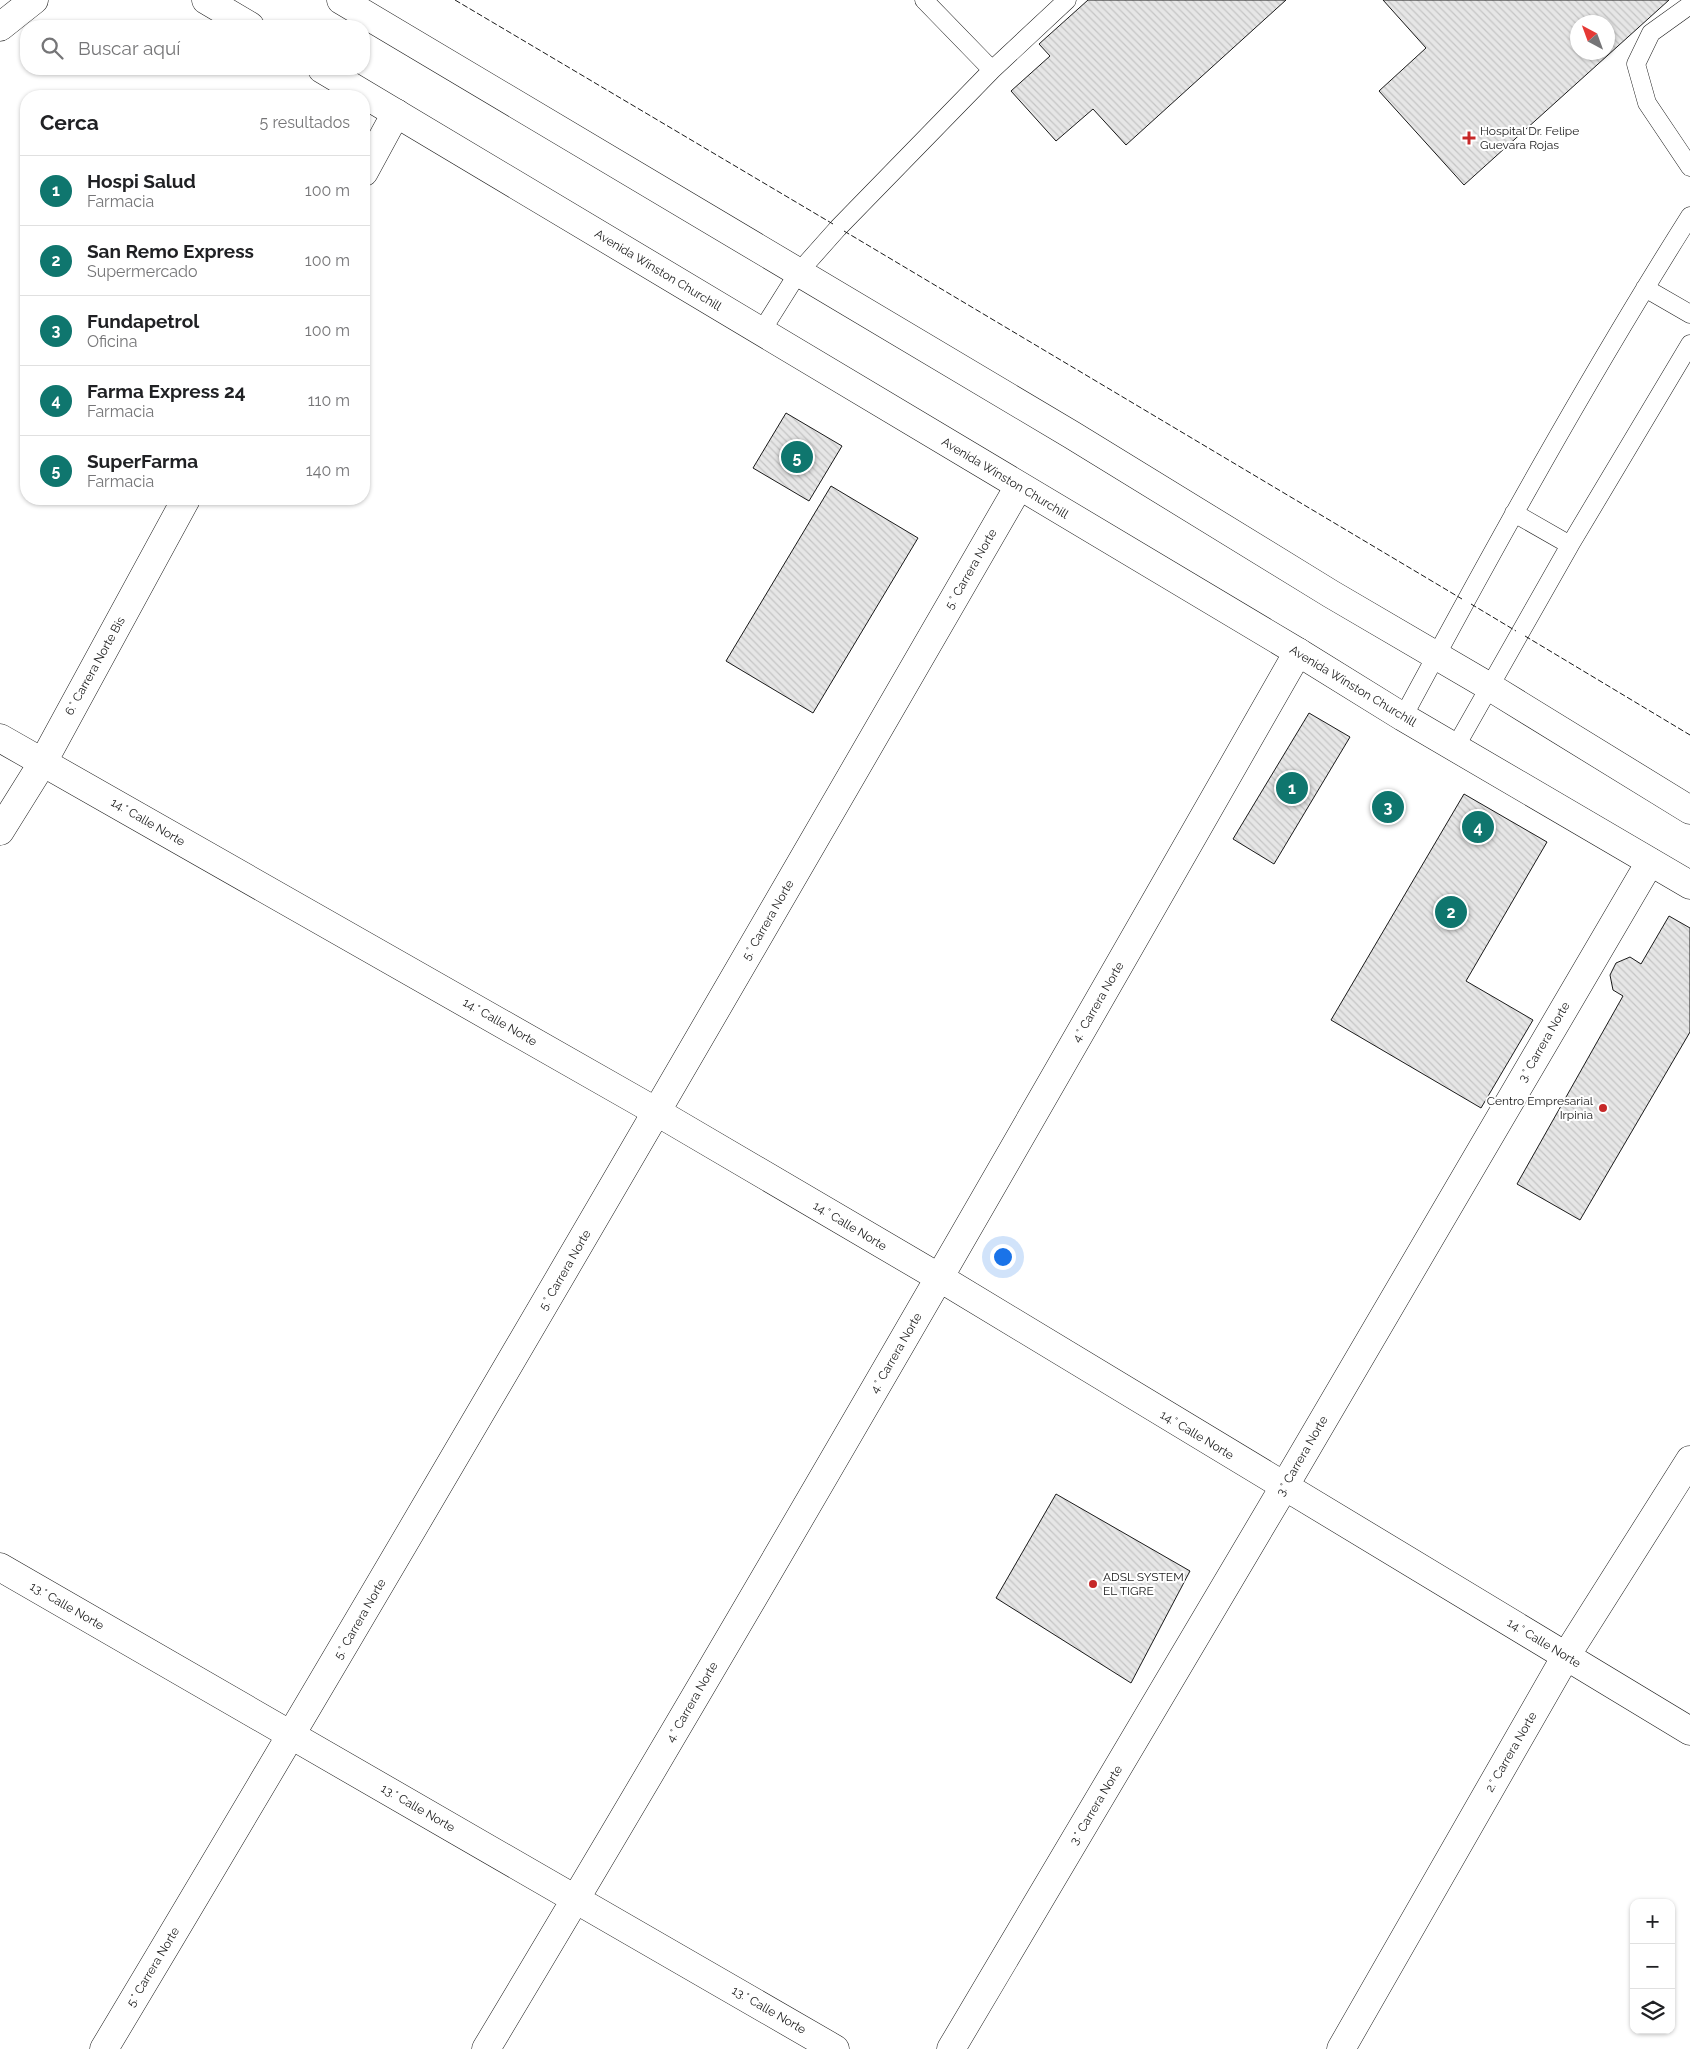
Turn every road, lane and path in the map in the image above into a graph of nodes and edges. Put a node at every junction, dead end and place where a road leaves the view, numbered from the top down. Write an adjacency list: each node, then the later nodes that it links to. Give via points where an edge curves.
1 (34, 0): 8 (street)
2 (206, 0): 7 (street)
3 (341, 0): 17 (street)
4 (924, 0): 9 (lane)
5 (1067, 0): 9 (lane)
6 (1690, 5): 15 (lane, via 1651,33 1636,64 1647,103)
7 (240, 20)
8 (0, 27)
9 (992, 70): 17 (lane)
10 (332, 75): 11 (street, Avenida Winston Churchill)
11 (357, 90)
12 (370, 98): 13 (street, Avenida Winston Churchill)
13 (396, 113): 14 (street); 20 (street, Avenida Winston Churchill)
14 (370, 161)
15 (1690, 167)
16 (1690, 216): 18 (lane)
17 (798, 273): 20 (lane); 27 (street)
18 (1645, 288): 19 (lane); 24 (lane)
19 (1690, 314)
20 (761, 332): 22 (street, Avenida Winston Churchill)
21 (1690, 344): 25 (lane)
22 (1019, 486): 26 (street, Avenida Winston Churchill); 37 (street, 5.° Carrera Norte)
23 (183, 505): 32 (street, 6.° Carrera Norte Bis)
24 (1514, 513): 25 (lane); 27 (lane)
25 (1570, 545): 28 (lane)
26 (1298, 652): 29 (street, Avenida Winston Churchill); 38 (street, 4.° Carrera Norte)
27 (1436, 655): 28 (street); 29 (lane)
28 (1490, 687): 31 (lane); 33 (street)
29 (1403, 717): 31 (street, Avenida Winston Churchill)
30 (0, 738): 32 (street, 14.° Calle Norte)
31 (1456, 746): 35 (street, Avenida Winston Churchill)
32 (43, 762): 34 (street, 6.° Carrera Norte Bis); 37 (street, 14.° Calle Norte)
33 (1690, 810)
34 (0, 830)
35 (1650, 862): 36 (street, Avenida Winston Churchill); 40 (street, 3.° Carrera Norte)
36 (1690, 885)
37 (657, 1112): 38 (street, 14.° Calle Norte); 44 (street, 5.° Carrera Norte)
38 (940, 1278): 40 (street, 14.° Calle Norte); 45 (street, 4.° Carrera Norte)
39 (1690, 1460): 42 (street, 2.° Carrera Norte)
40 (1284, 1487): 42 (street, 14.° Calle Norte); 49 (street, 3.° Carrera Norte)
41 (0, 1567): 44 (street, 13.° Calle Norte)
42 (1566, 1656): 43 (street, 14.° Calle Norte); 50 (street, 2.° Carrera Norte)
43 (1690, 1731)
44 (292, 1736): 45 (street, 13.° Calle Norte); 46 (street, 5.° Carrera Norte)
45 (576, 1900): 47 (street, 4.° Carrera Norte); 48 (street, 13.° Calle Norte)
46 (104, 2049)
47 (486, 2049)
48 (835, 2049)
49 (951, 2049)
50 (1340, 2049)

